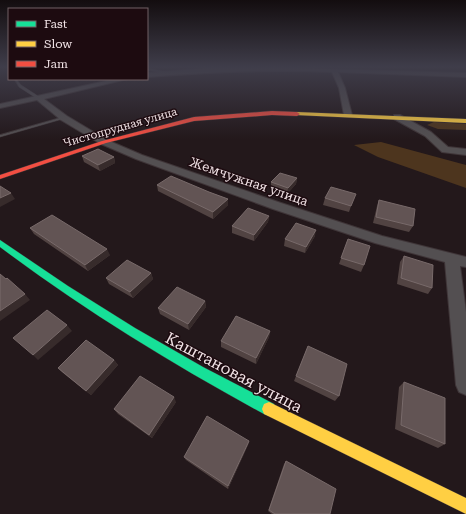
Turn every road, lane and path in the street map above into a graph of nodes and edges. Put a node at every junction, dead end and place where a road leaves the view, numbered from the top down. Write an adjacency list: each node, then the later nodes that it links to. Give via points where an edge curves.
1 (28, 91): 4 (lane)
2 (66, 91): 4 (street)
3 (343, 91): 6 (street)
4 (37, 97): 5 (street); 8 (street, Жемчужная улица)
5 (0, 106)
6 (348, 115): 7 (street, Чистопрудная улица); 11 (street, Чистопрудная улица, via 272,113 194,119)
7 (397, 117): 9 (street, Чистопрудная улица); 12 (street, via 428,134 445,150)
8 (64, 118): 10 (lane); 11 (street, Жемчужная улица)
9 (466, 121)
10 (0, 136)
11 (104, 142): 13 (street, Чистопрудная улица); 15 (street, Жемчужная улица, via 284,209 380,240)
12 (466, 152)
13 (0, 177)
14 (0, 243): 17 (street, Каштановая улица, via 36,272 112,322 233,392)
15 (459, 261): 16 (street)
16 (466, 385)
17 (466, 506)

